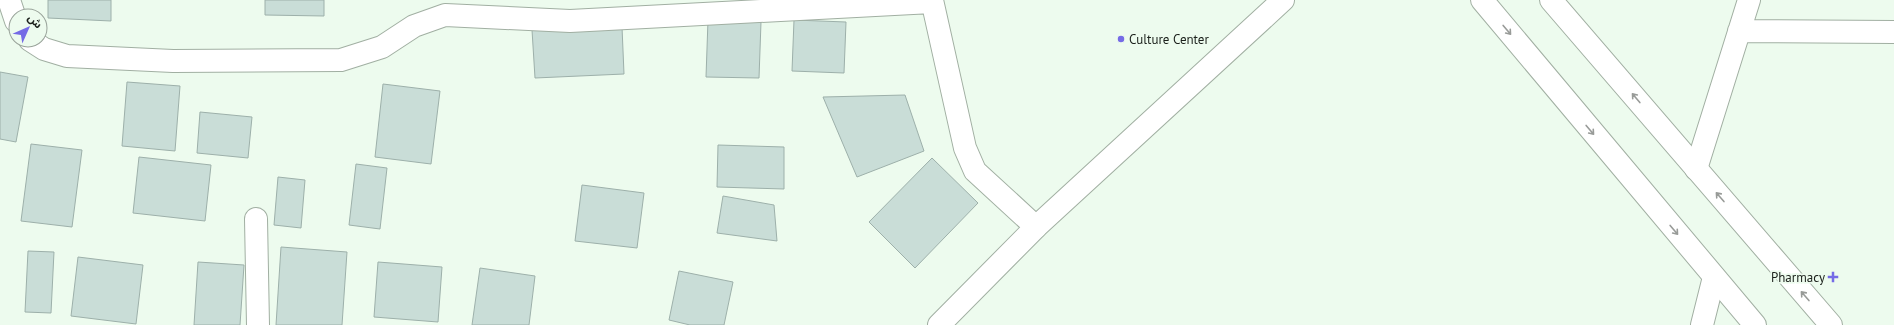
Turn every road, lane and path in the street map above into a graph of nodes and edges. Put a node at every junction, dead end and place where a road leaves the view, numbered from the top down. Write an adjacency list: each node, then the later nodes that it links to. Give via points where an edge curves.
1 (1283, 0): 11 (street)
2 (1482, 0): 12 (street, one-way to 12)
3 (1551, 0): 9 (street, one-way to 3)
4 (1749, 0): 6 (street)
5 (932, 1): 8 (street, via 570,21 445,16 414,26 382,47 341,60 173,61 67,56); 11 (street, via 964,148 975,171)
6 (1739, 31): 7 (street); 9 (street)
7 (1894, 32)
8 (42, 48)
9 (1696, 169): 17 (street, one-way to 9)
10 (256, 219): 13 (street)
11 (1036, 227): 14 (street)
12 (1714, 277): 15 (street); 16 (street)
13 (258, 325)
14 (940, 325)
15 (1702, 325)
16 (1755, 325)
17 (1831, 325)

